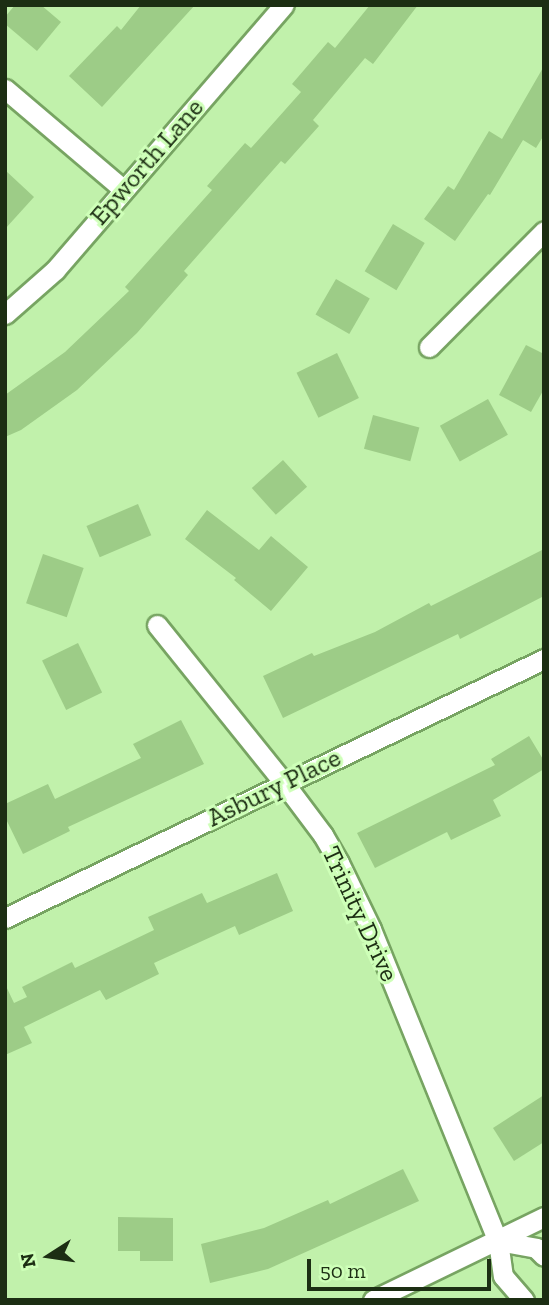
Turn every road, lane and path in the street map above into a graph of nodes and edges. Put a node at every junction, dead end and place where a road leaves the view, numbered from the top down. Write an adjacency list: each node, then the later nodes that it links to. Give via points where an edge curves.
1 (284, 5): 3 (street, Epworth Lane)
2 (5, 89): 3 (street)
3 (123, 189): 5 (street, Epworth Lane, via 55,270)
4 (544, 231): 6 (street)
5 (5, 314)
6 (429, 347)
7 (157, 625): 9 (street, Trinity Drive)
8 (544, 659): 9 (street, Asbury Place)
9 (284, 783): 10 (street, Asbury Place); 12 (street, Trinity Drive, via 323,835 371,929)
10 (5, 918)
11 (544, 1217): 12 (street)
12 (498, 1241): 13 (street, via 536,1248); 14 (street); 15 (street, Trinity Drive, via 503,1276)
13 (544, 1256)
14 (373, 1300)
15 (524, 1300)

